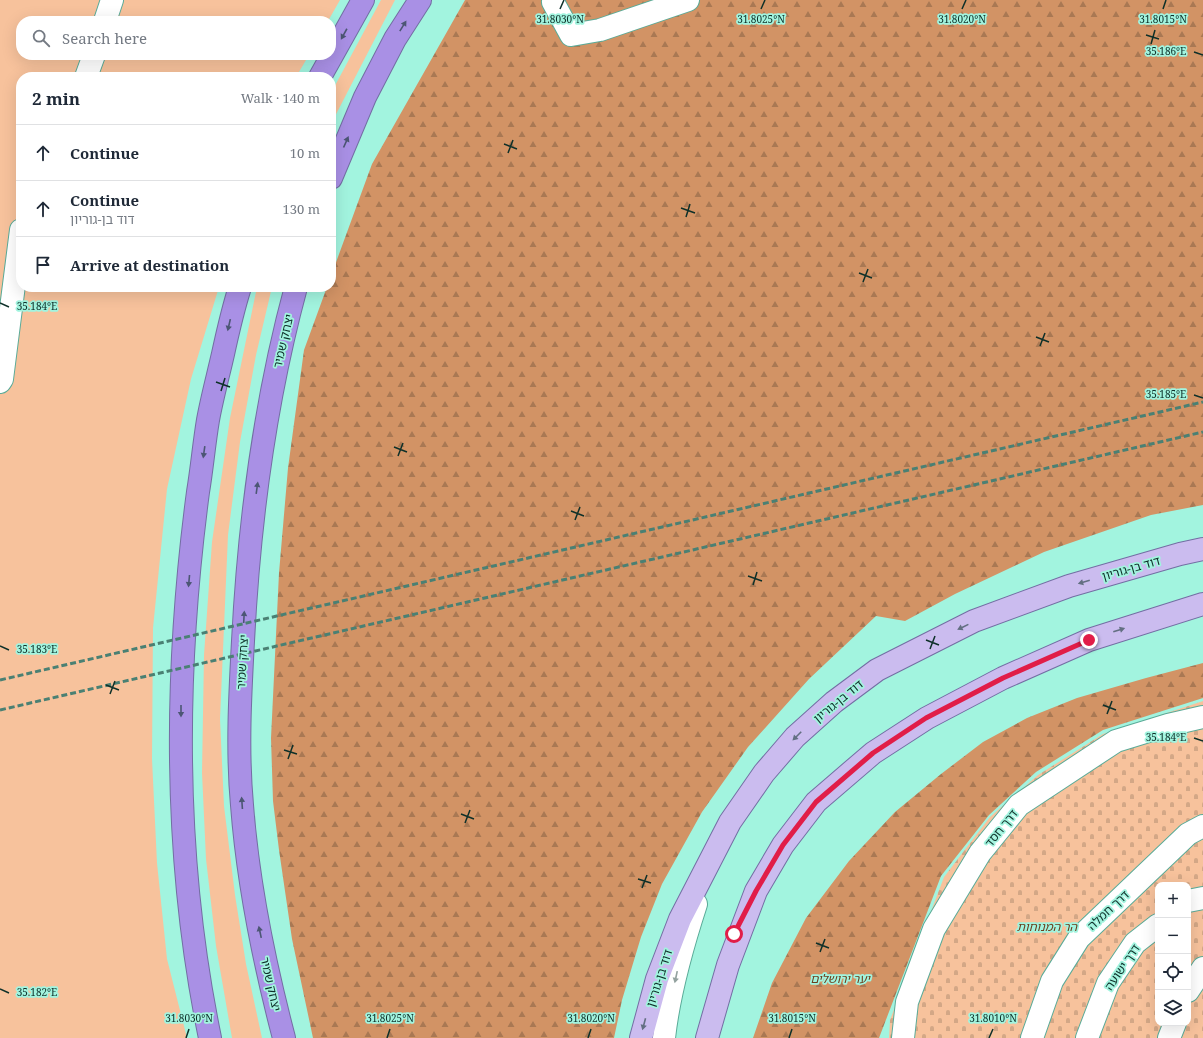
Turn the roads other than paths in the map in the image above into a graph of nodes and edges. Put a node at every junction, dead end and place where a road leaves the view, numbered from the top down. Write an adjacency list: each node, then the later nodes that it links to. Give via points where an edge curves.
1 (112, 0): 6 (street)
2 (363, 0): 7 (highway, one-way to 7)
3 (420, 0): 12 (highway, one-way to 3, via 365,97)
4 (554, 0): 5 (street, via 571,35 600,30)
5 (688, 0)
6 (107, 16)
7 (336, 48)
8 (92, 60): 10 (street)
9 (329, 60): 11 (highway, one-way to 11)
10 (88, 72)
11 (323, 72)
12 (336, 166)
13 (16, 269): 16 (street)
14 (238, 292): 29 (highway, one-way to 29, via 207,428 192,541 181,696 184,856 200,989)
15 (295, 292): 30 (highway, יצחק שמיר, one-way to 15, via 254,904 242,805 239,720 251,533 274,380)
16 (0, 382)
17 (1203, 549): 20 (main road, דוד בן-גוריון, one-way to 20, via 1069,586 974,622 876,670 834,702 795,737 764,773)
18 (1203, 604): 22 (main road, one-way to 18, via 783,845 816,802 873,753 926,718 1003,678 1089,640)
19 (1203, 717): 35 (street, דרך חסד, via 1116,741 1019,805 980,854 934,929 907,1002)
20 (730, 822): 31 (main road, דוד בן-גוריון, one-way to 31, via 680,919 657,978); 32 (street, one-way to 32, via 702,885 683,945)
21 (1203, 826): 36 (street, דרך חמלה, via 1188,834 1079,938 1052,981)
22 (756, 891): 33 (street, via 712,986); 34 (main road, via 728,965)
23 (1203, 898): 24 (street)
24 (1191, 900)
25 (1155, 927): 37 (street, דרך ישועה, via 1136,943 1108,983)
26 (1203, 968): 27 (street)
27 (1189, 990)
28 (1174, 1026): 38 (street)
29 (210, 1038)
30 (284, 1038)
31 (641, 1038)
32 (664, 1038)
33 (696, 1038)
34 (707, 1038)
35 (903, 1038)
36 (1032, 1038)
37 (1087, 1038)
38 (1169, 1038)

